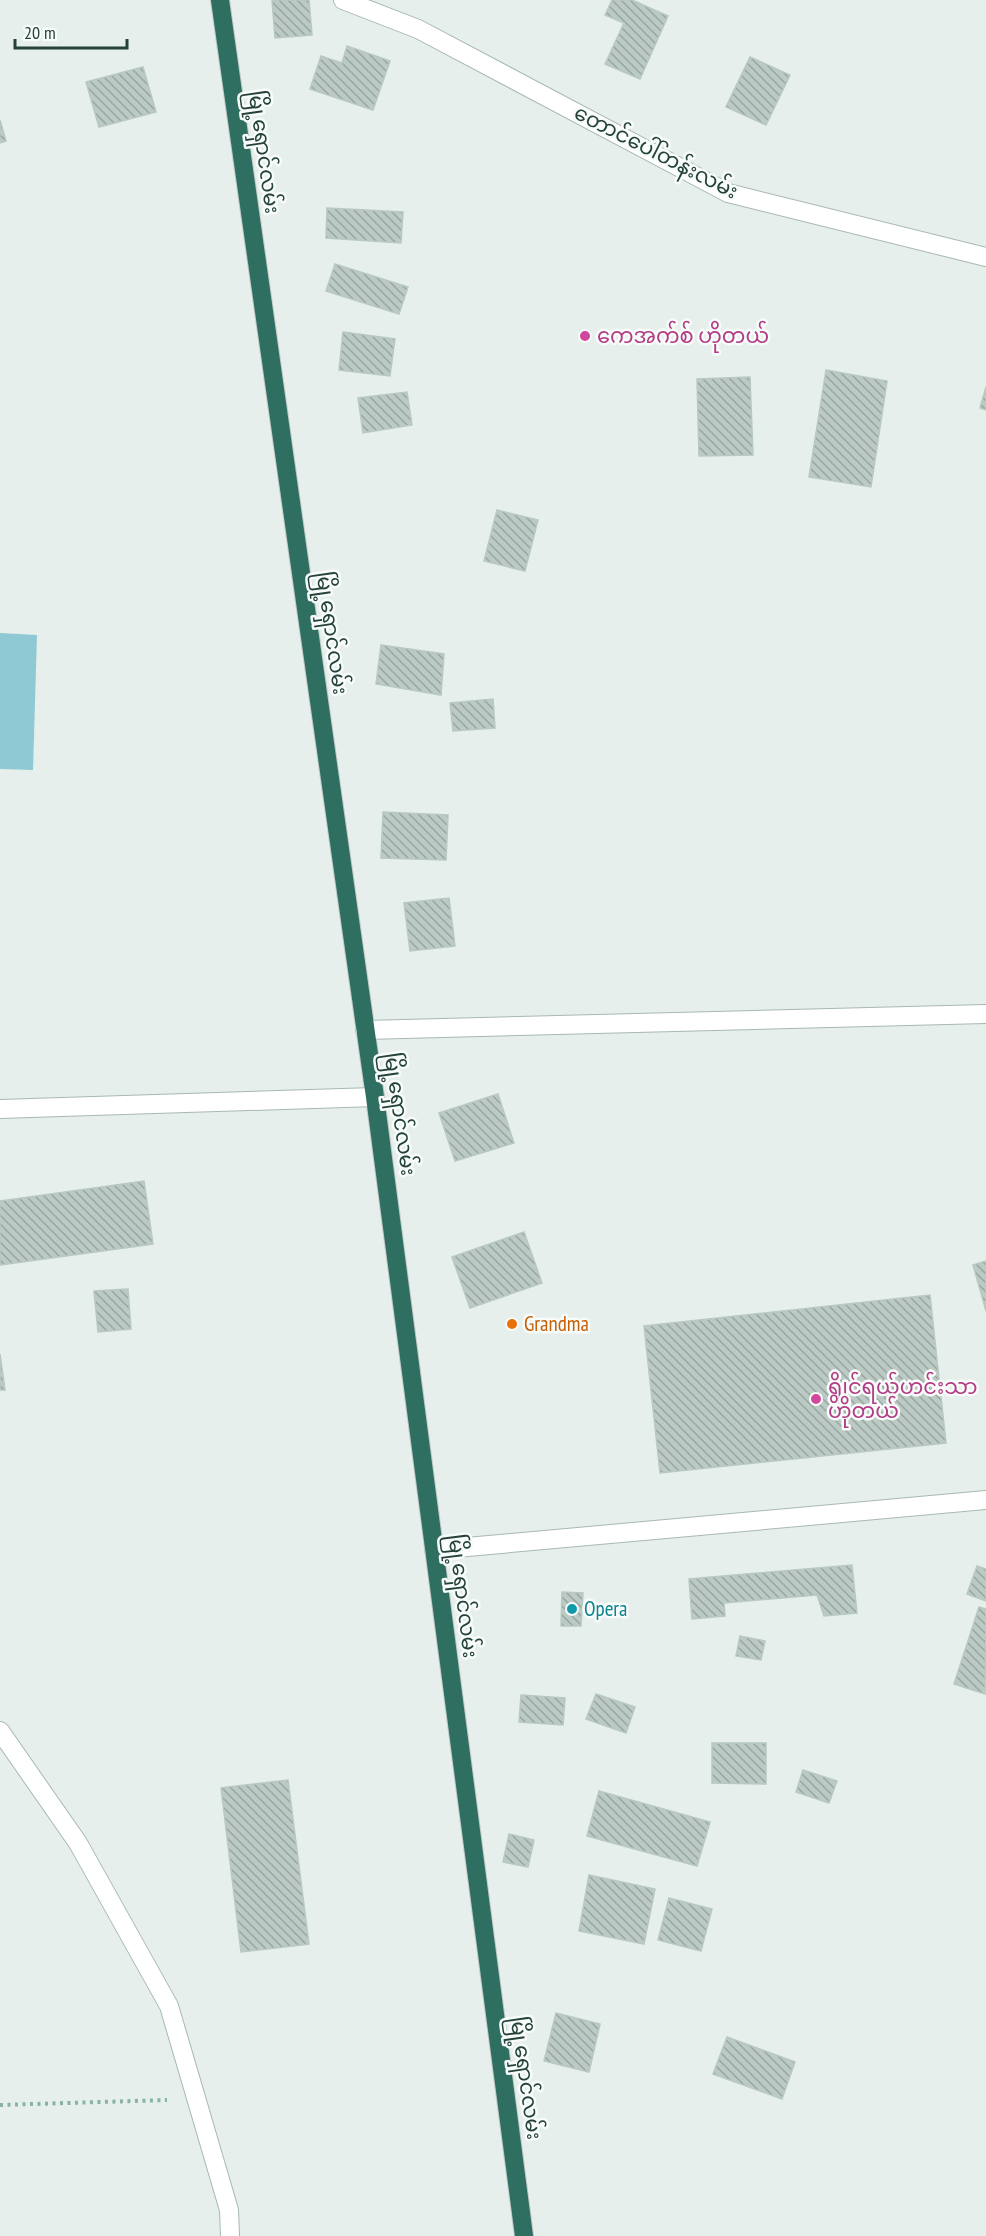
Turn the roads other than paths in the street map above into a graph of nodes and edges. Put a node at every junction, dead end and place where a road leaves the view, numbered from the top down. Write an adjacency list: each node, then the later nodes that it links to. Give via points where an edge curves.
1 (220, 0): 5 (highway, မြို့ရှောင်လမ်း)
2 (344, 0): 3 (street, တောင်ပေါ်တန်းလမ်း, via 418,29 728,193)
3 (986, 257)
4 (986, 1014): 5 (street)
5 (365, 1030): 6 (highway, မြို့ရှောင်လမ်း)
6 (375, 1096): 7 (street); 9 (highway, မြို့ရှောင်လမ်း)
7 (0, 1109)
8 (986, 1500): 9 (street)
9 (434, 1550): 12 (highway, မြို့ရှောင်လမ်း)
10 (0, 1731): 11 (street, via 78,1843 169,2006 229,2210)
11 (230, 2236)
12 (524, 2236)

